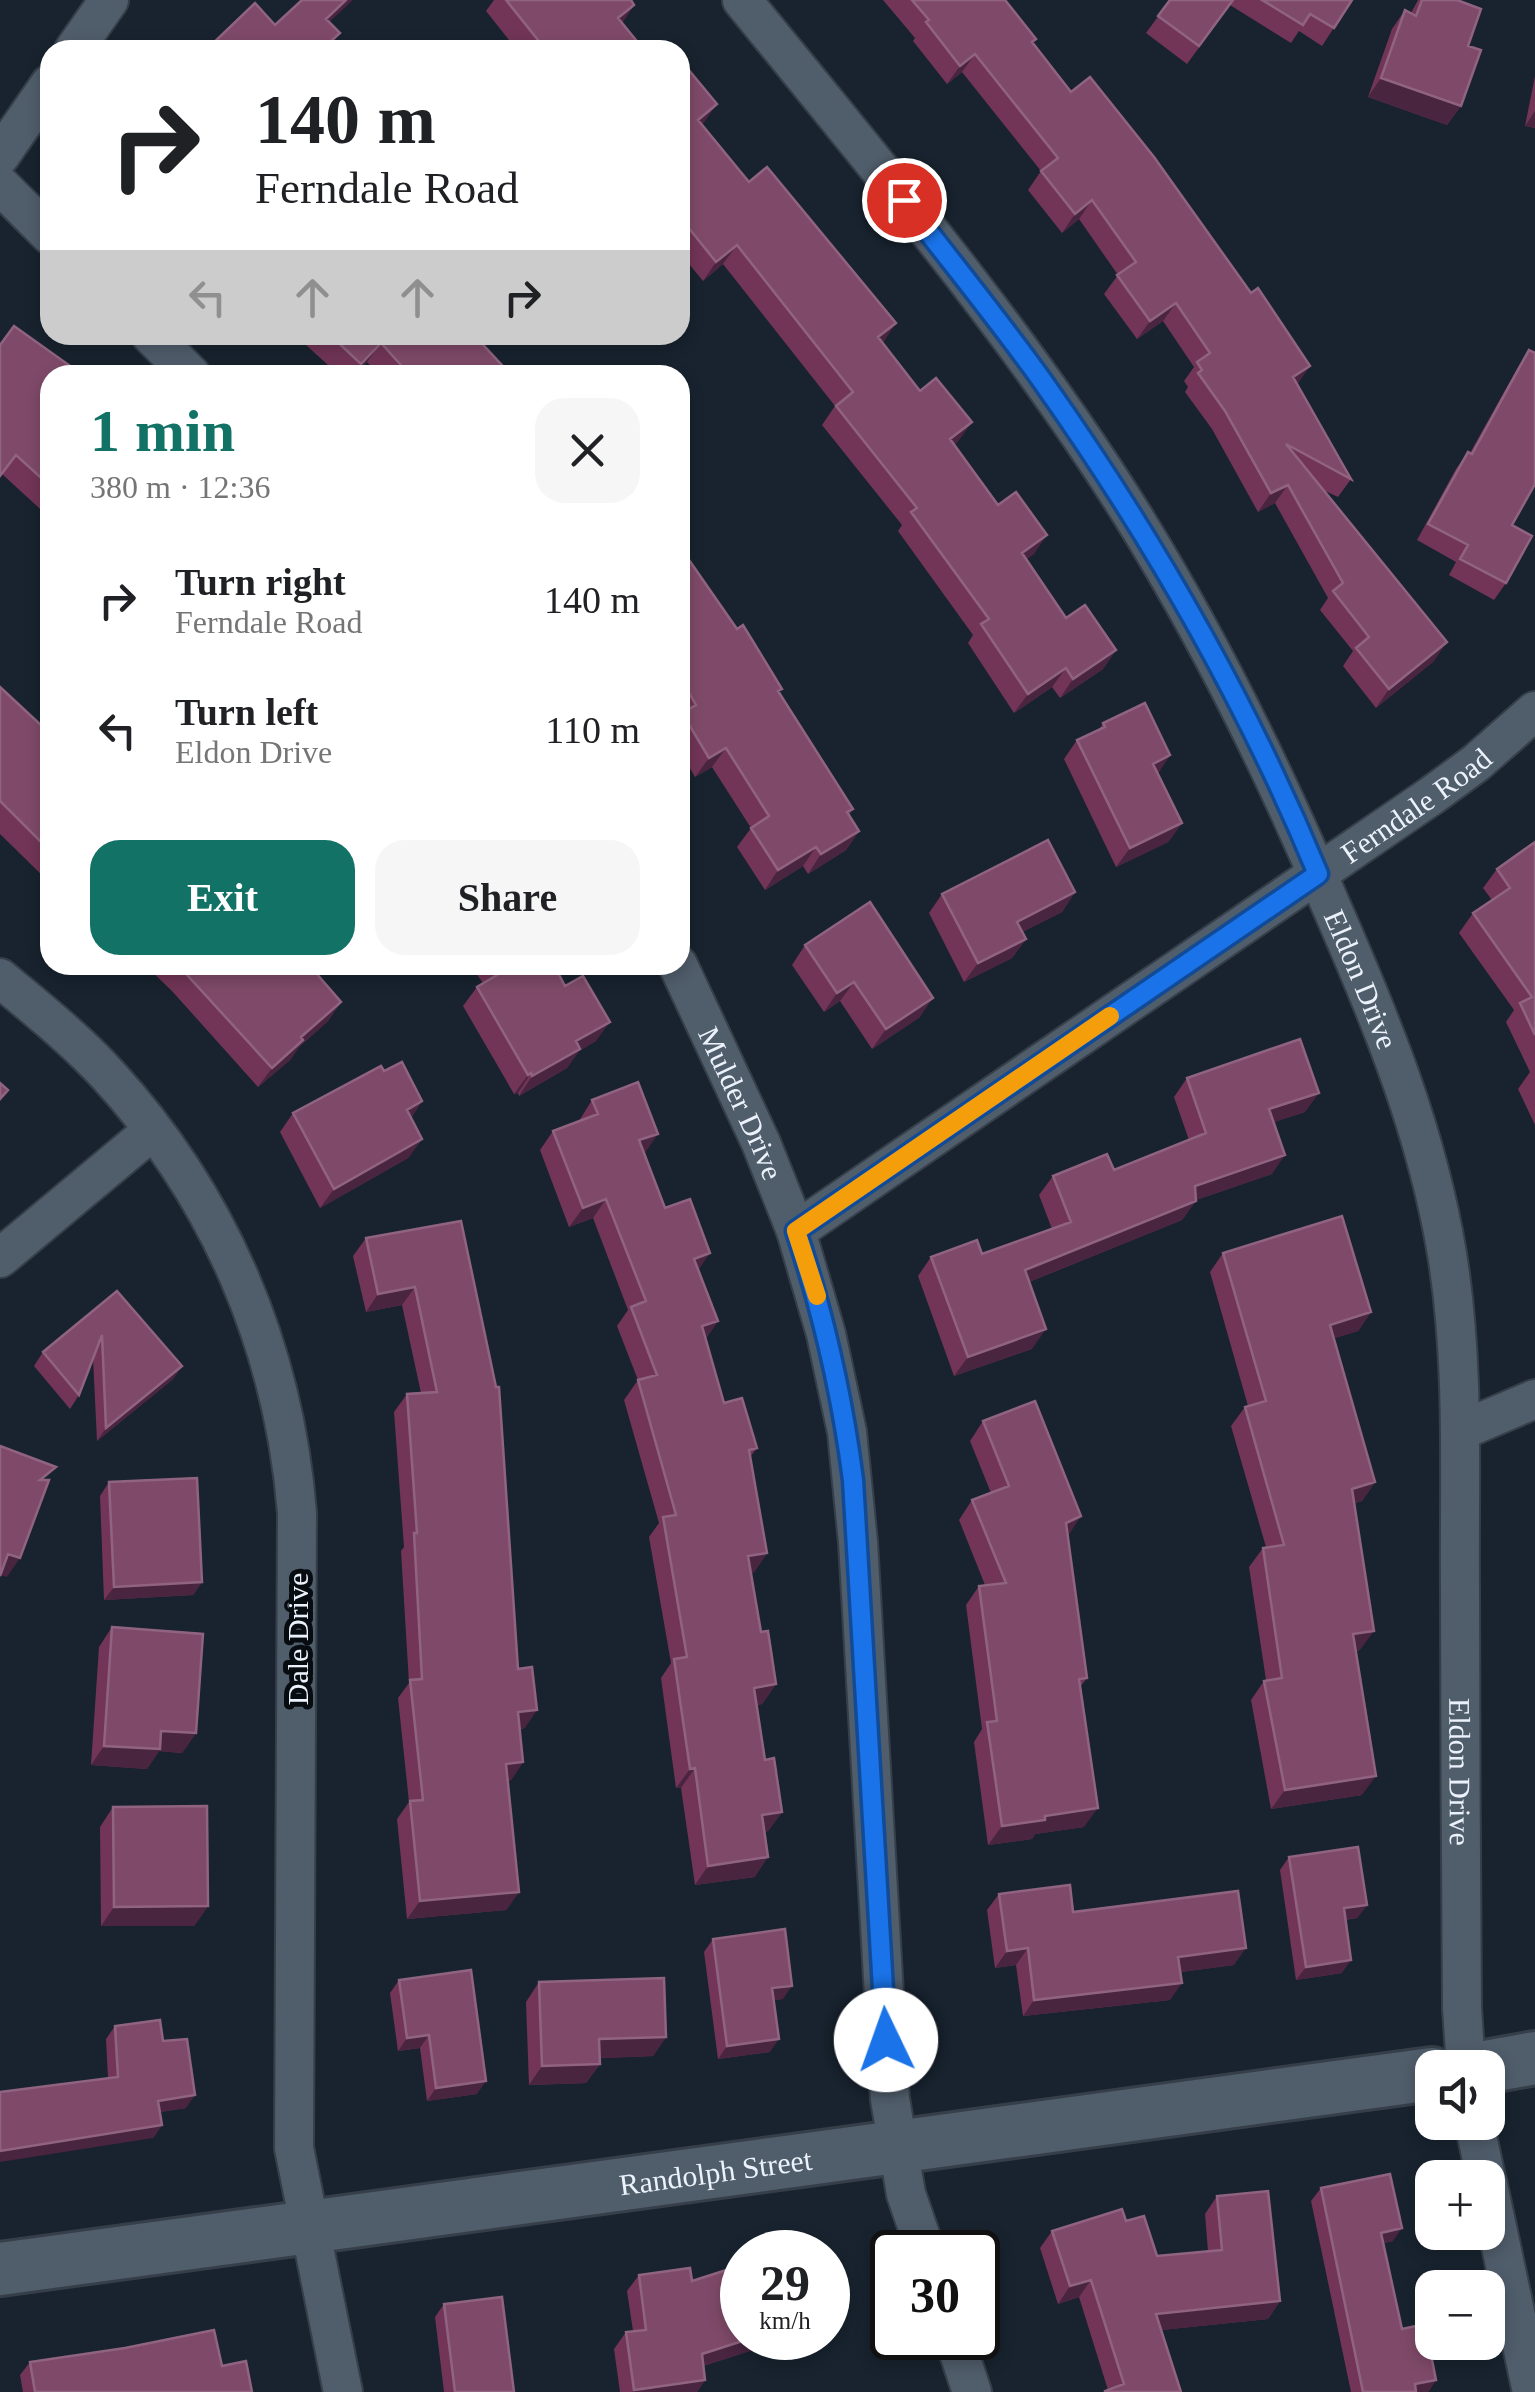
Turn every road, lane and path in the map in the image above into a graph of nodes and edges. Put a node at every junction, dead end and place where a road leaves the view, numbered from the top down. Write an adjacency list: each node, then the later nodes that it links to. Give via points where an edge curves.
1 (109, 0): 3 (street)
2 (742, 0): 11 (street, Eldon Drive, via 994,315 1087,445 1250,724)
3 (81, 40)
4 (40, 98): 5 (street)
5 (0, 156)
6 (0, 185): 7 (street)
7 (40, 225)
8 (161, 345): 9 (street)
9 (181, 365)
10 (1535, 711): 11 (street, Ferndale Road, via 1476,763)
11 (1318, 874): 15 (street, Ferndale Road); 18 (street, Eldon Drive, via 1389,1040 1422,1144 1448,1257)
12 (683, 975): 15 (street, Mulder Drive)
13 (0, 978): 14 (street, Dale Drive, via 108,1075)
14 (152, 1131): 16 (street); 24 (street, Dale Drive, via 204,1206 255,1312 279,1390 293,1470 294,2132)
15 (796, 1231): 23 (street, Mulder Drive, via 826,1334 853,1480 888,2078)
16 (0, 1258)
17 (1535, 1398): 18 (street)
18 (1460, 1430): 19 (street, Eldon Drive)
19 (1465, 2050)
20 (1535, 2058): 21 (street)
21 (1505, 2063)
22 (1415, 2076): 23 (street, Randolph Street)
23 (898, 2147): 24 (street, Randolph Street); 25 (street, Mulder Drive)
24 (309, 2226): 27 (street, Randolph Street); 29 (street, Dale Drive)
25 (918, 2230)
26 (1502, 2250): 31 (street)
27 (0, 2269)
28 (961, 2360): 30 (street)
29 (342, 2392)
30 (972, 2392)
31 (1532, 2392)

